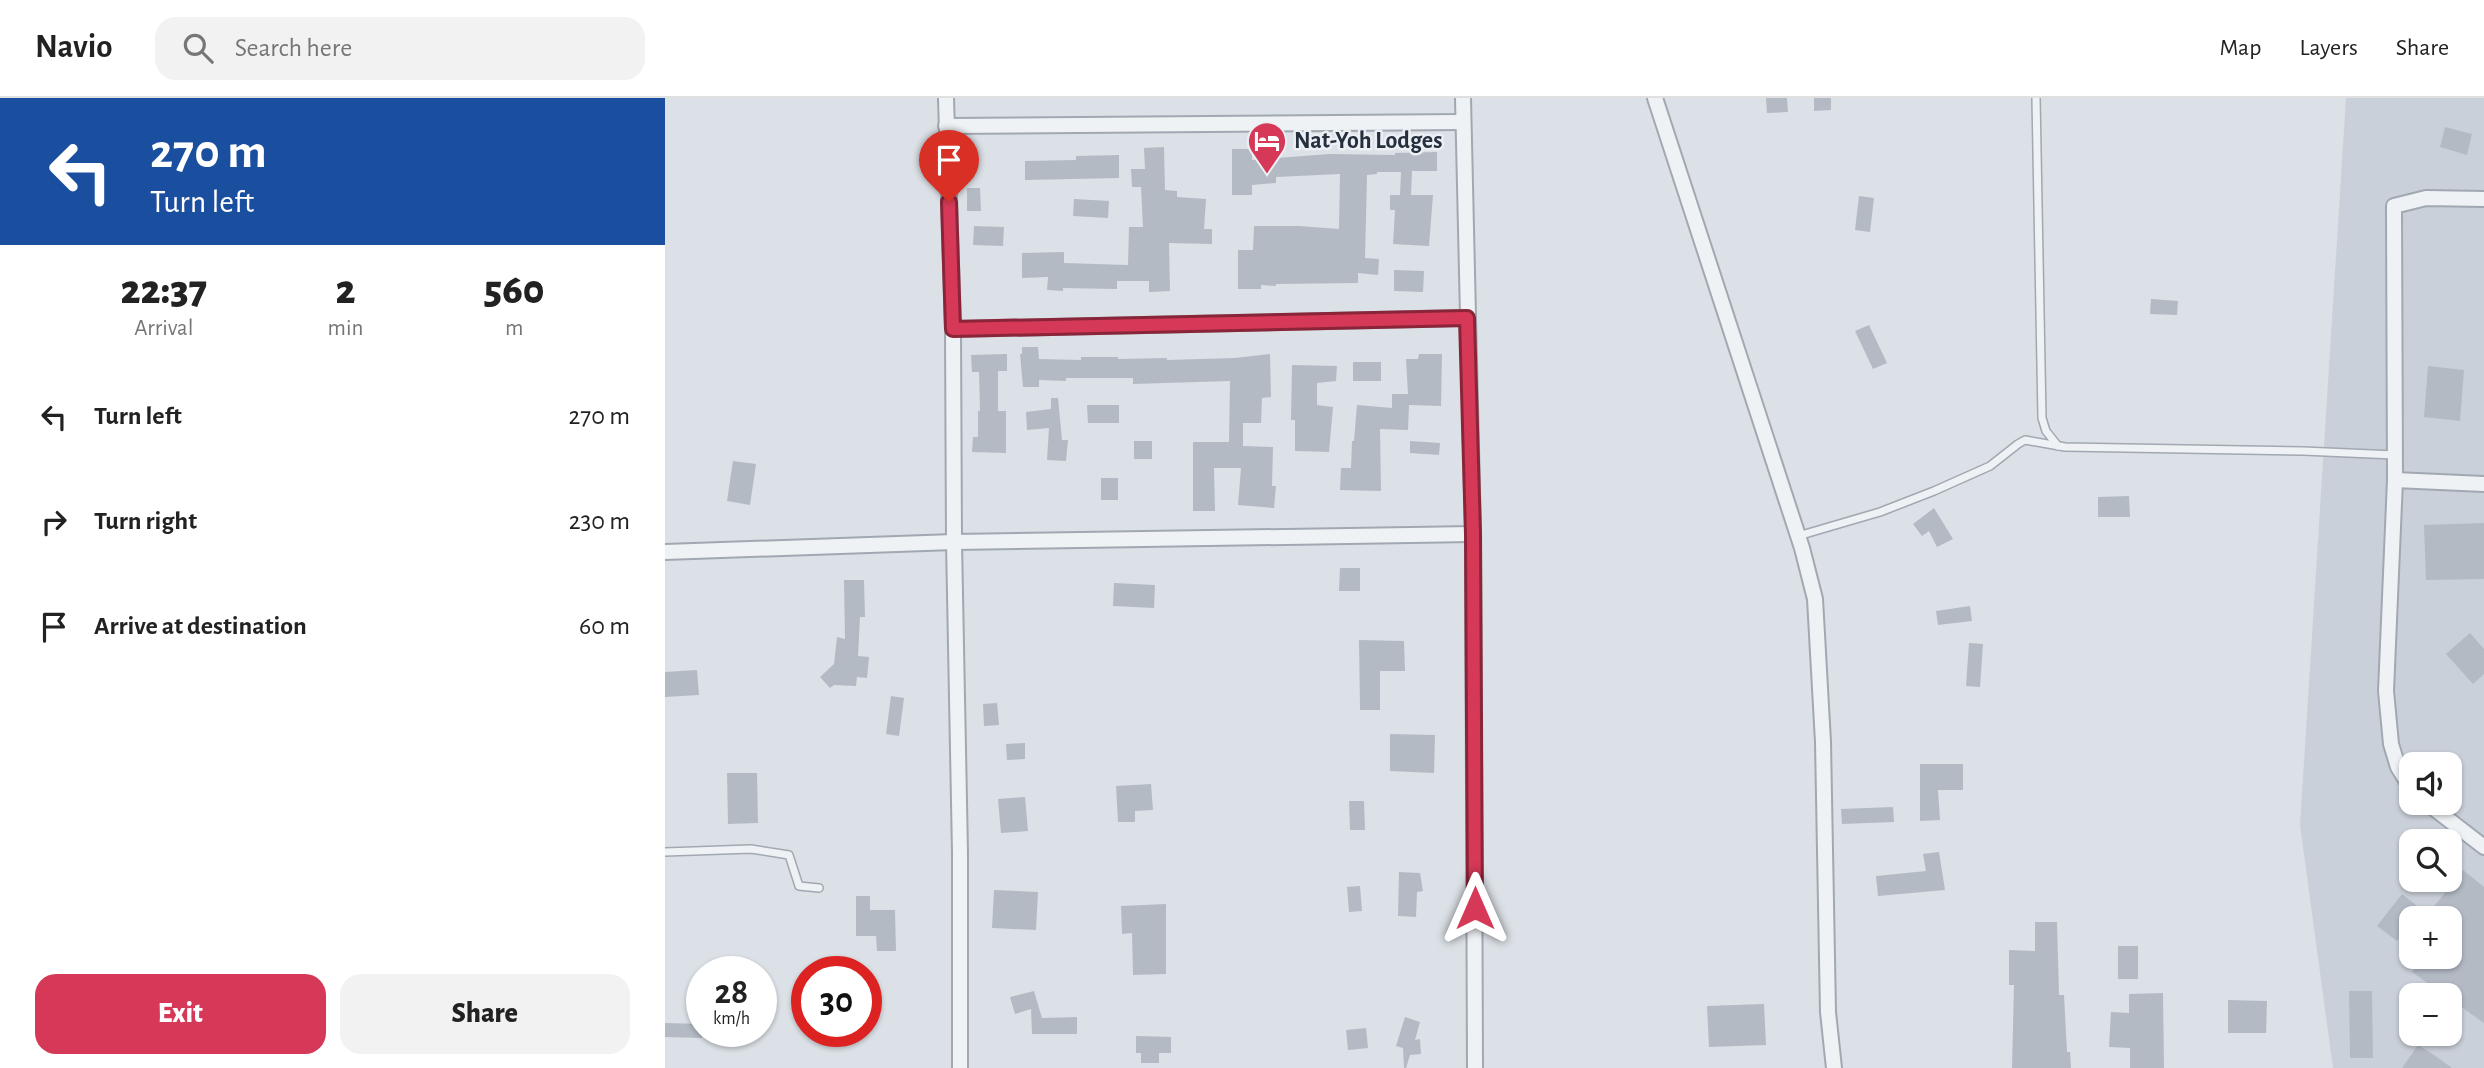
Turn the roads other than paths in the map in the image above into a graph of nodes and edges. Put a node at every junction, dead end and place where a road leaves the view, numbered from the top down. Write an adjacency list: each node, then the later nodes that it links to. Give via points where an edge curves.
1 (946, 98): 6 (street)
2 (1463, 98): 5 (street)
3 (1655, 98): 15 (street)
4 (2036, 98): 10 (lane, via 2042,418)
5 (1462, 122): 6 (street); 8 (street)
6 (946, 126): 9 (street)
7 (2484, 199): 11 (street, via 2426,198 2394,206)
8 (1467, 318): 9 (street); 14 (street)
9 (953, 329): 16 (street)
10 (2057, 446): 11 (lane); 15 (lane, via 2021,442 1990,466 1934,491)
11 (2395, 455): 12 (street)
12 (2395, 480): 13 (street); 18 (street, via 2386,691 2391,744)
13 (2484, 484)
14 (1473, 534): 16 (street); 24 (street)
15 (1798, 536): 25 (street, via 1815,599 1828,1012)
16 (954, 542): 17 (street); 23 (street)
17 (665, 552)
18 (2399, 769)
19 (2443, 815): 20 (street)
20 (2484, 847)
21 (665, 852): 22 (lane, via 751,849 789,855 799,886)
22 (819, 888)
23 (960, 1068)
24 (1475, 1068)
25 (1834, 1068)

